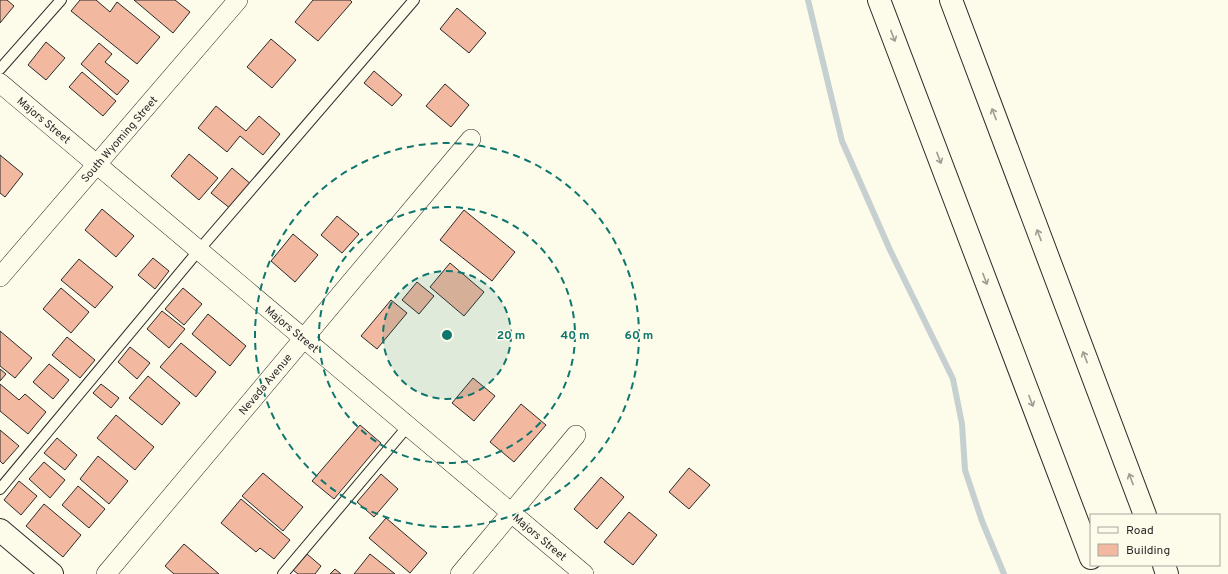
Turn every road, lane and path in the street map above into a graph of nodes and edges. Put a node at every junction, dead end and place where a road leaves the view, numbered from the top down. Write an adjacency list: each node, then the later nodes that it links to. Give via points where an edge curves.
1 (61, 0): 6 (lane)
2 (238, 0): 9 (street, South Wyoming Street)
3 (414, 0): 10 (lane)
4 (879, 0): 19 (main road, one-way to 19)
5 (951, 0): 17 (main road, one-way to 5)
6 (0, 69)
7 (0, 83): 9 (street, Majors Street)
8 (471, 139): 12 (street, Nevada Avenue)
9 (97, 164): 10 (street, Majors Street); 11 (street, South Wyoming Street)
10 (199, 250): 12 (street, Majors Street); 15 (lane)
11 (0, 277)
12 (304, 338): 13 (street, Majors Street); 21 (street, Nevada Avenue)
13 (408, 426): 16 (street, Majors Street); 22 (lane)
14 (576, 435): 16 (street)
15 (0, 489)
16 (511, 512): 23 (street); 24 (street, Majors Street)
17 (1145, 514)
18 (0, 530): 20 (main road)
19 (1090, 555)
20 (52, 574)
21 (106, 574)
22 (283, 574)
23 (460, 574)
24 (584, 574)

